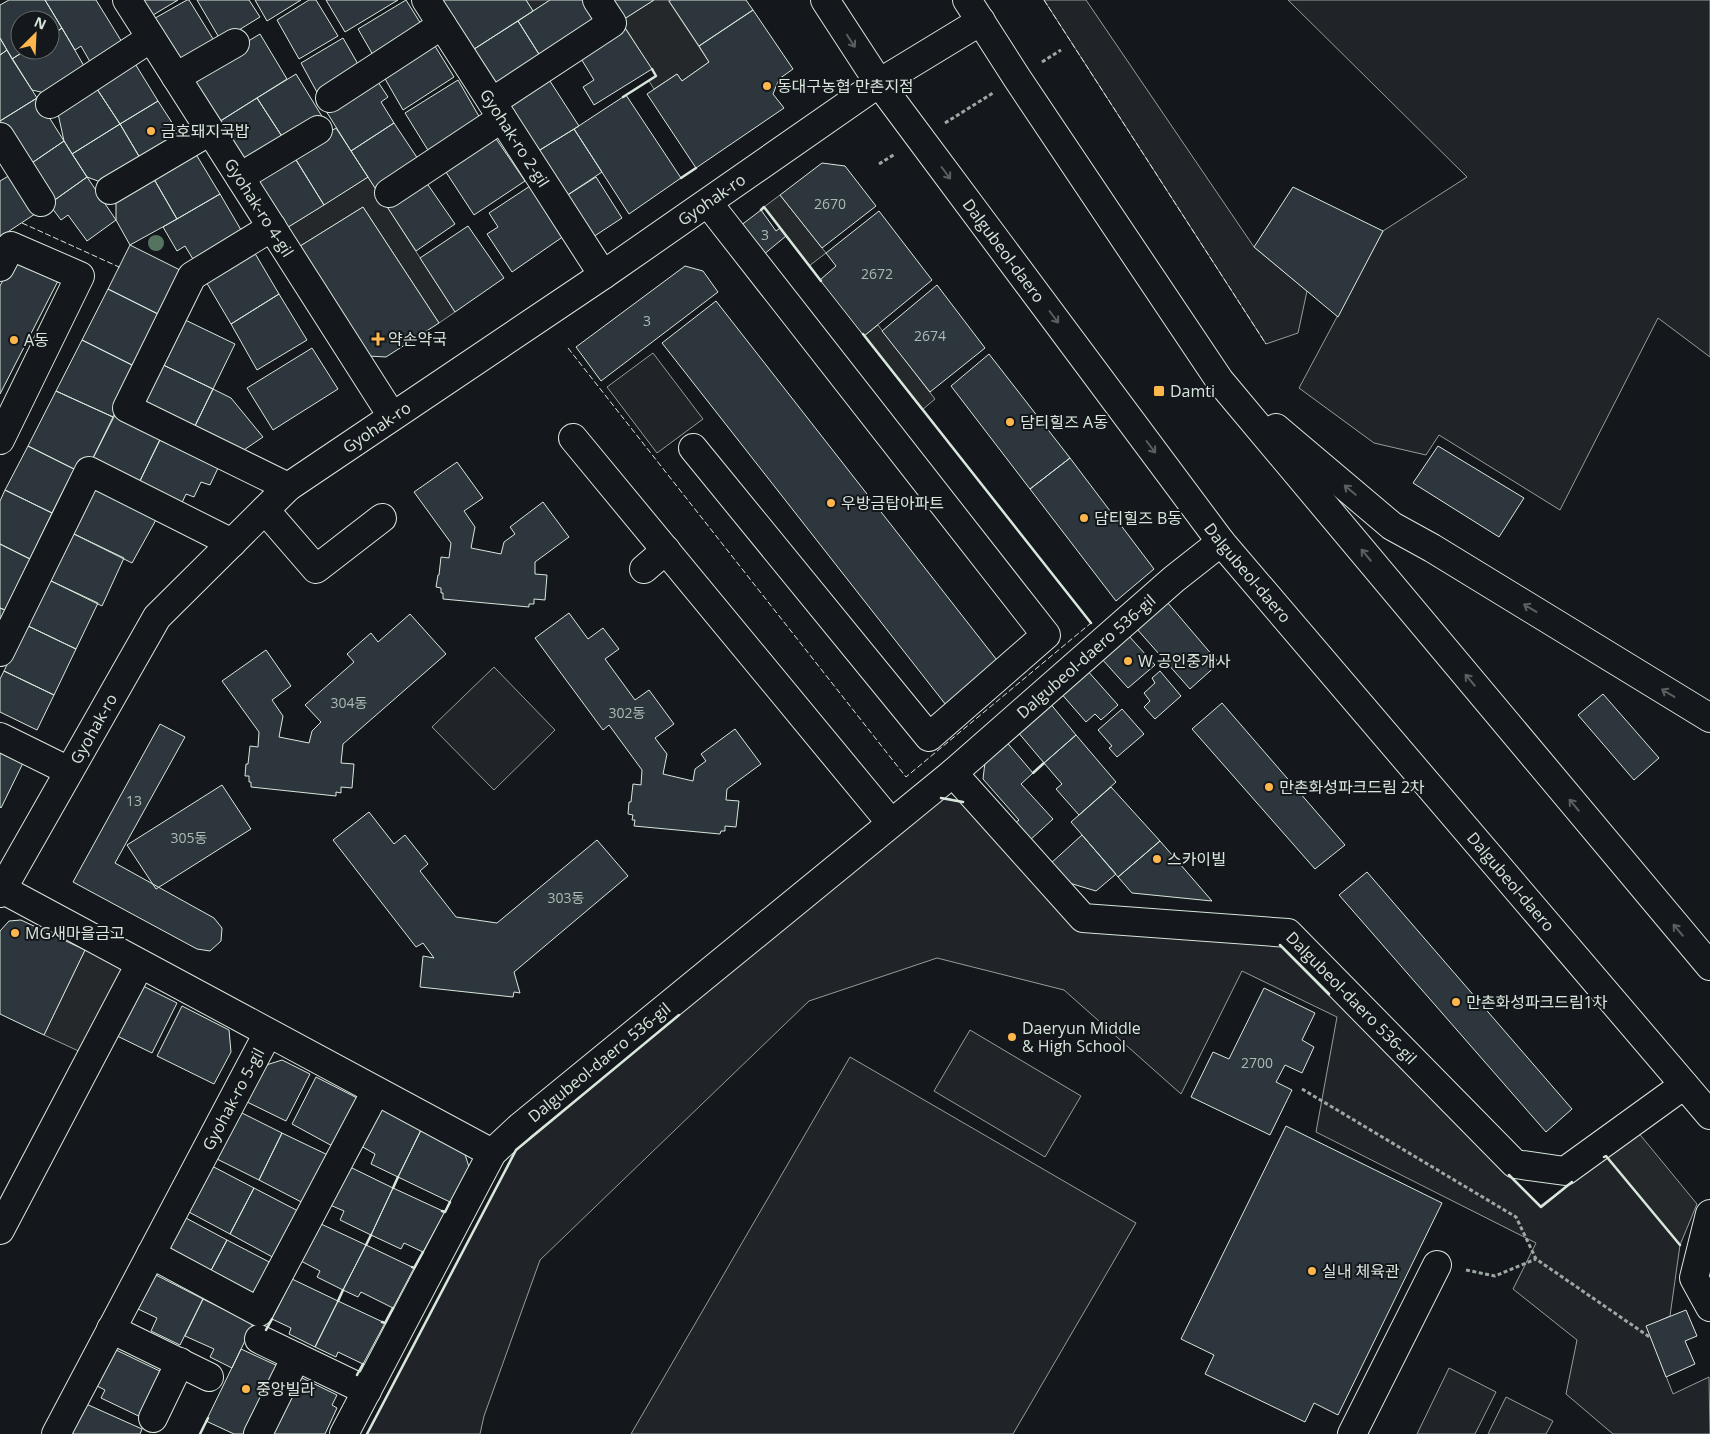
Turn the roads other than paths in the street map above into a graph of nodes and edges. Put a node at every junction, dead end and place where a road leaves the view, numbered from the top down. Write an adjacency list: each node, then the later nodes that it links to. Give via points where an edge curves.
1 (127, 0): 7 (street, Gyohak-ro 4-gil)
2 (426, 0): 6 (street, Gyohak-ro 2-gil)
3 (597, 0): 13 (street, via 612,23)
4 (825, 0): 10 (street, Dalgubeol-daero, one-way to 10)
5 (974, 11): 10 (street, Gyohak-ro); 26 (street)
6 (442, 25): 11 (street); 13 (street, Gyohak-ro 2-gil)
7 (151, 38): 9 (street, Gyohak-ro 4-gil); 12 (street)
8 (235, 42): 9 (street)
9 (176, 78): 15 (street, Gyohak-ro 4-gil)
10 (879, 83): 22 (street, Gyohak-ro); 35 (street, Dalgubeol-daero, one-way to 35)
11 (330, 98)
12 (50, 104)
13 (497, 110): 20 (street); 25 (street, Gyohak-ro 2-gil)
14 (318, 130): 18 (street)
15 (210, 131): 18 (street, Gyohak-ro 4-gil); 19 (street)
16 (0, 137): 17 (street)
17 (8, 165): 21 (street)
18 (240, 177): 23 (street, Gyohak-ro 4-gil)
19 (110, 190)
20 (389, 193)
21 (41, 202)
22 (708, 203): 25 (street, Gyohak-ro); 30 (street, via 1046,635 929,737)
23 (272, 227): 27 (street, Gyohak-ro 4-gil); 31 (street, via 192,276 127,408)
24 (4, 253): 29 (street, via 80,276)
25 (603, 275): 27 (street, Gyohak-ro)
26 (1220, 381): 39 (street, one-way to 26, via 1392,526); 46 (street, one-way to 26)
27 (392, 416): 31 (street, Gyohak-ro)
28 (573, 438): 36 (street)
29 (0, 440)
30 (693, 448)
31 (288, 488): 32 (street, Gyohak-ro)
32 (265, 510): 33 (street, via 316,569); 34 (street, Gyohak-ro)
33 (382, 518)
34 (232, 542): 38 (street, via 89,472); 41 (street, Gyohak-ro, via 157,617)
35 (1221, 542): 42 (street, Dalgubeol-daero 536-gil, via 1174,579); 48 (street, Dalgubeol-daero)
36 (666, 550): 37 (street); 43 (street)
37 (644, 569)
38 (0, 652)
39 (1710, 718)
40 (0, 737): 41 (street)
41 (69, 771): 44 (street, Gyohak-ro)
42 (953, 773): 43 (street, Dalgubeol-daero 536-gil); 48 (street, Dalgubeol-daero 536-gil, via 1083,918 1288,933 1515,1164 1565,1170)
43 (891, 823): 51 (street, Dalgubeol-daero 536-gil)
44 (1, 891): 45 (street, Gyohak-ro 5-gil)
45 (140, 964): 47 (street, Gyohak-ro 5-gil); 53 (street)
46 (1710, 966)
47 (268, 1033): 49 (street); 54 (street, Gyohak-ro 5-gil)
48 (1684, 1085): 50 (street, Dalgubeol-daero)
49 (376, 1091): 51 (street); 54 (street, via 259,1312)
50 (1710, 1115)
51 (492, 1153): 62 (street, Dalgubeol-daero 536-gil)
52 (1710, 1214): 56 (street, via 1694,1278)
53 (0, 1230)
54 (151, 1254): 57 (street, Gyohak-ro 5-gil)
55 (1437, 1265): 67 (street)
56 (1710, 1307)
57 (111, 1329): 60 (street); 64 (street, Gyohak-ro 5-gil)
58 (258, 1339): 59 (street)
59 (296, 1357): 62 (street); 65 (street)
60 (180, 1362): 61 (street); 63 (street)
61 (209, 1376)
62 (367, 1391): 66 (street, Dalgubeol-daero 536-gil)
63 (154, 1418)
64 (56, 1434)
65 (258, 1434)
66 (344, 1434)
67 (1352, 1434)

